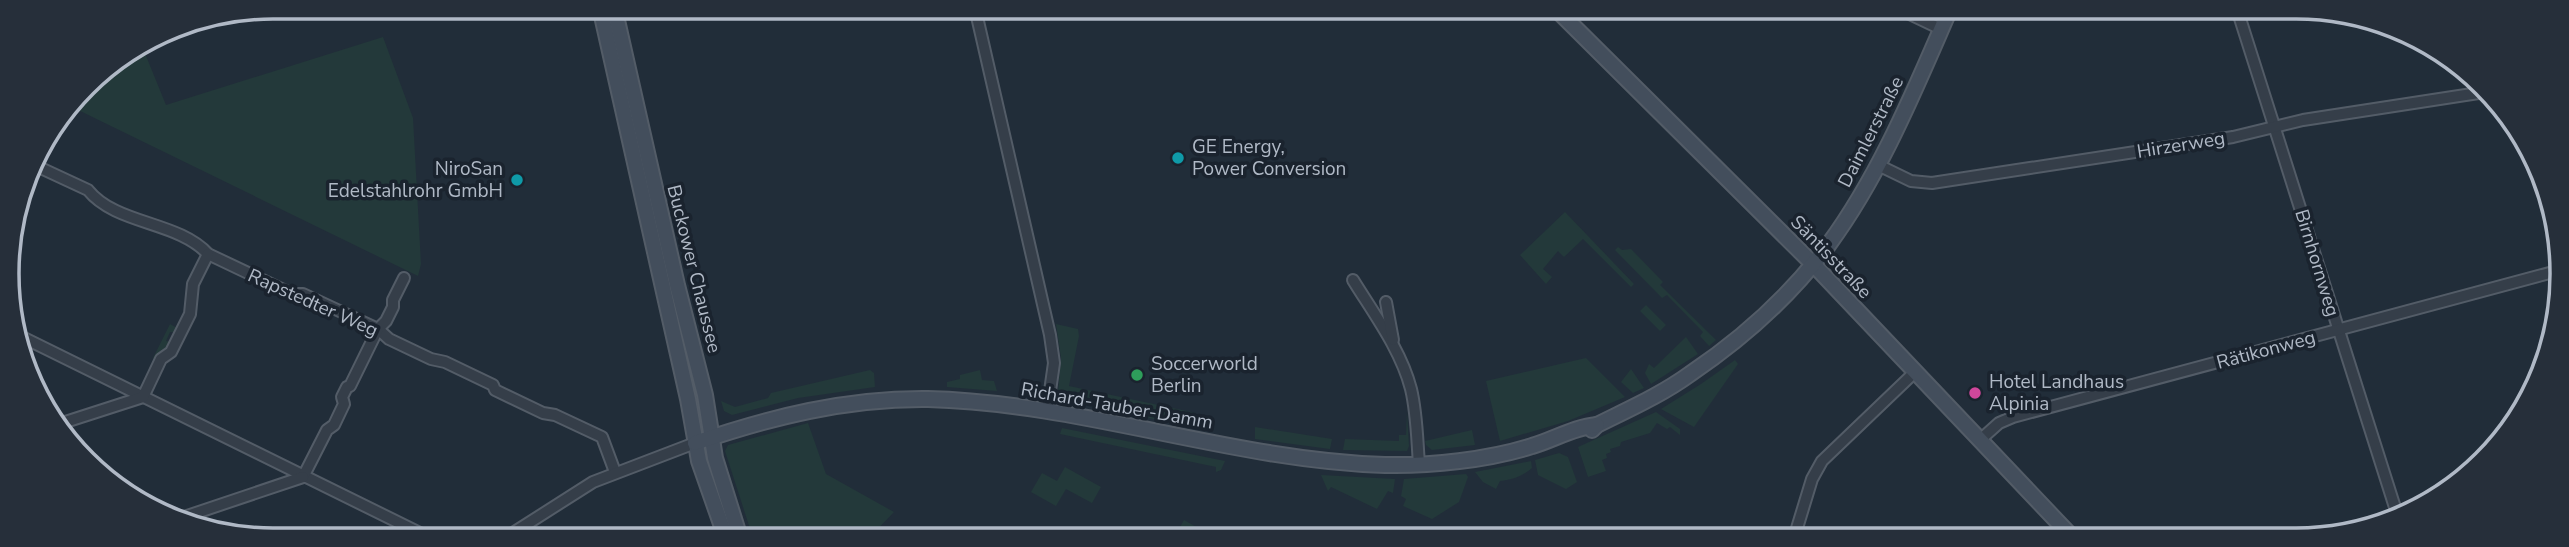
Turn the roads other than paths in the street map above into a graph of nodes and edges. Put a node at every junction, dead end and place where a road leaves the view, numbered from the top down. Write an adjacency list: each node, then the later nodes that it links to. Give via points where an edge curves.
1 (603, 19): 29 (street, Buckower Chaussee)
2 (617, 19): 27 (street, Buckower Chaussee)
3 (978, 19): 25 (street, via 1050,335 1054,363)
4 (1566, 19): 14 (street, Säntisstraße)
5 (1920, 19): 8 (street)
6 (1946, 19): 8 (street, Daimlerstraße)
7 (2240, 19): 10 (street, Birnhornweg)
8 (1941, 29): 11 (street, Daimlerstraße)
9 (2475, 94): 10 (street, Hirzerweg)
10 (2275, 127): 11 (street, Hirzerweg, via 1932,183 1911,181); 20 (street, Birnhornweg)
11 (1878, 164): 14 (street, Daimlerstraße)
12 (42, 169): 13 (street, Rapstedter Weg)
13 (208, 254): 19 (street, Rapstedter Weg); 24 (street, via 192,285 190,314)
14 (1813, 264): 23 (street, Säntisstraße); 30 (street, Richard-Tauber-Damm, via 1764,316 1709,361 1590,432 1546,446)
15 (2550, 273): 20 (street, Rätikonweg)
16 (404, 278): 19 (street)
17 (1353, 280): 22 (street)
18 (1386, 302): 22 (street)
19 (378, 329): 31 (street, Rapstedter Weg, via 389,339 493,385 542,414 555,415 602,437); 32 (street, via 342,397 344,404 334,425)
20 (2338, 331): 28 (street, Rätikonweg, via 2013,417); 33 (street, Birnhornweg)
21 (28, 340): 24 (street)
22 (1395, 350): 30 (street, via 1411,388)
23 (1914, 372): 28 (street, Säntisstraße); 39 (street, via 1822,461)
24 (143, 397): 26 (street); 32 (street)
25 (1047, 412): 27 (street, Richard-Tauber-Damm, via 954,400 860,402 810,410); 30 (street, Richard-Tauber-Damm, via 1284,456 1359,464)
26 (67, 421)
27 (713, 437): 29 (street, Richard-Tauber-Damm); 38 (street, Buckower Chaussee)
28 (1980, 440): 40 (street, Säntisstraße)
29 (695, 443): 31 (street); 37 (street, Buckower Chaussee)
30 (1419, 464)
31 (615, 472): 36 (street)
32 (303, 477): 34 (street); 35 (street)
33 (2395, 507)
34 (192, 514)
35 (409, 528)
36 (521, 528)
37 (722, 528)
38 (737, 528)
39 (1797, 528)
40 (2064, 528)

